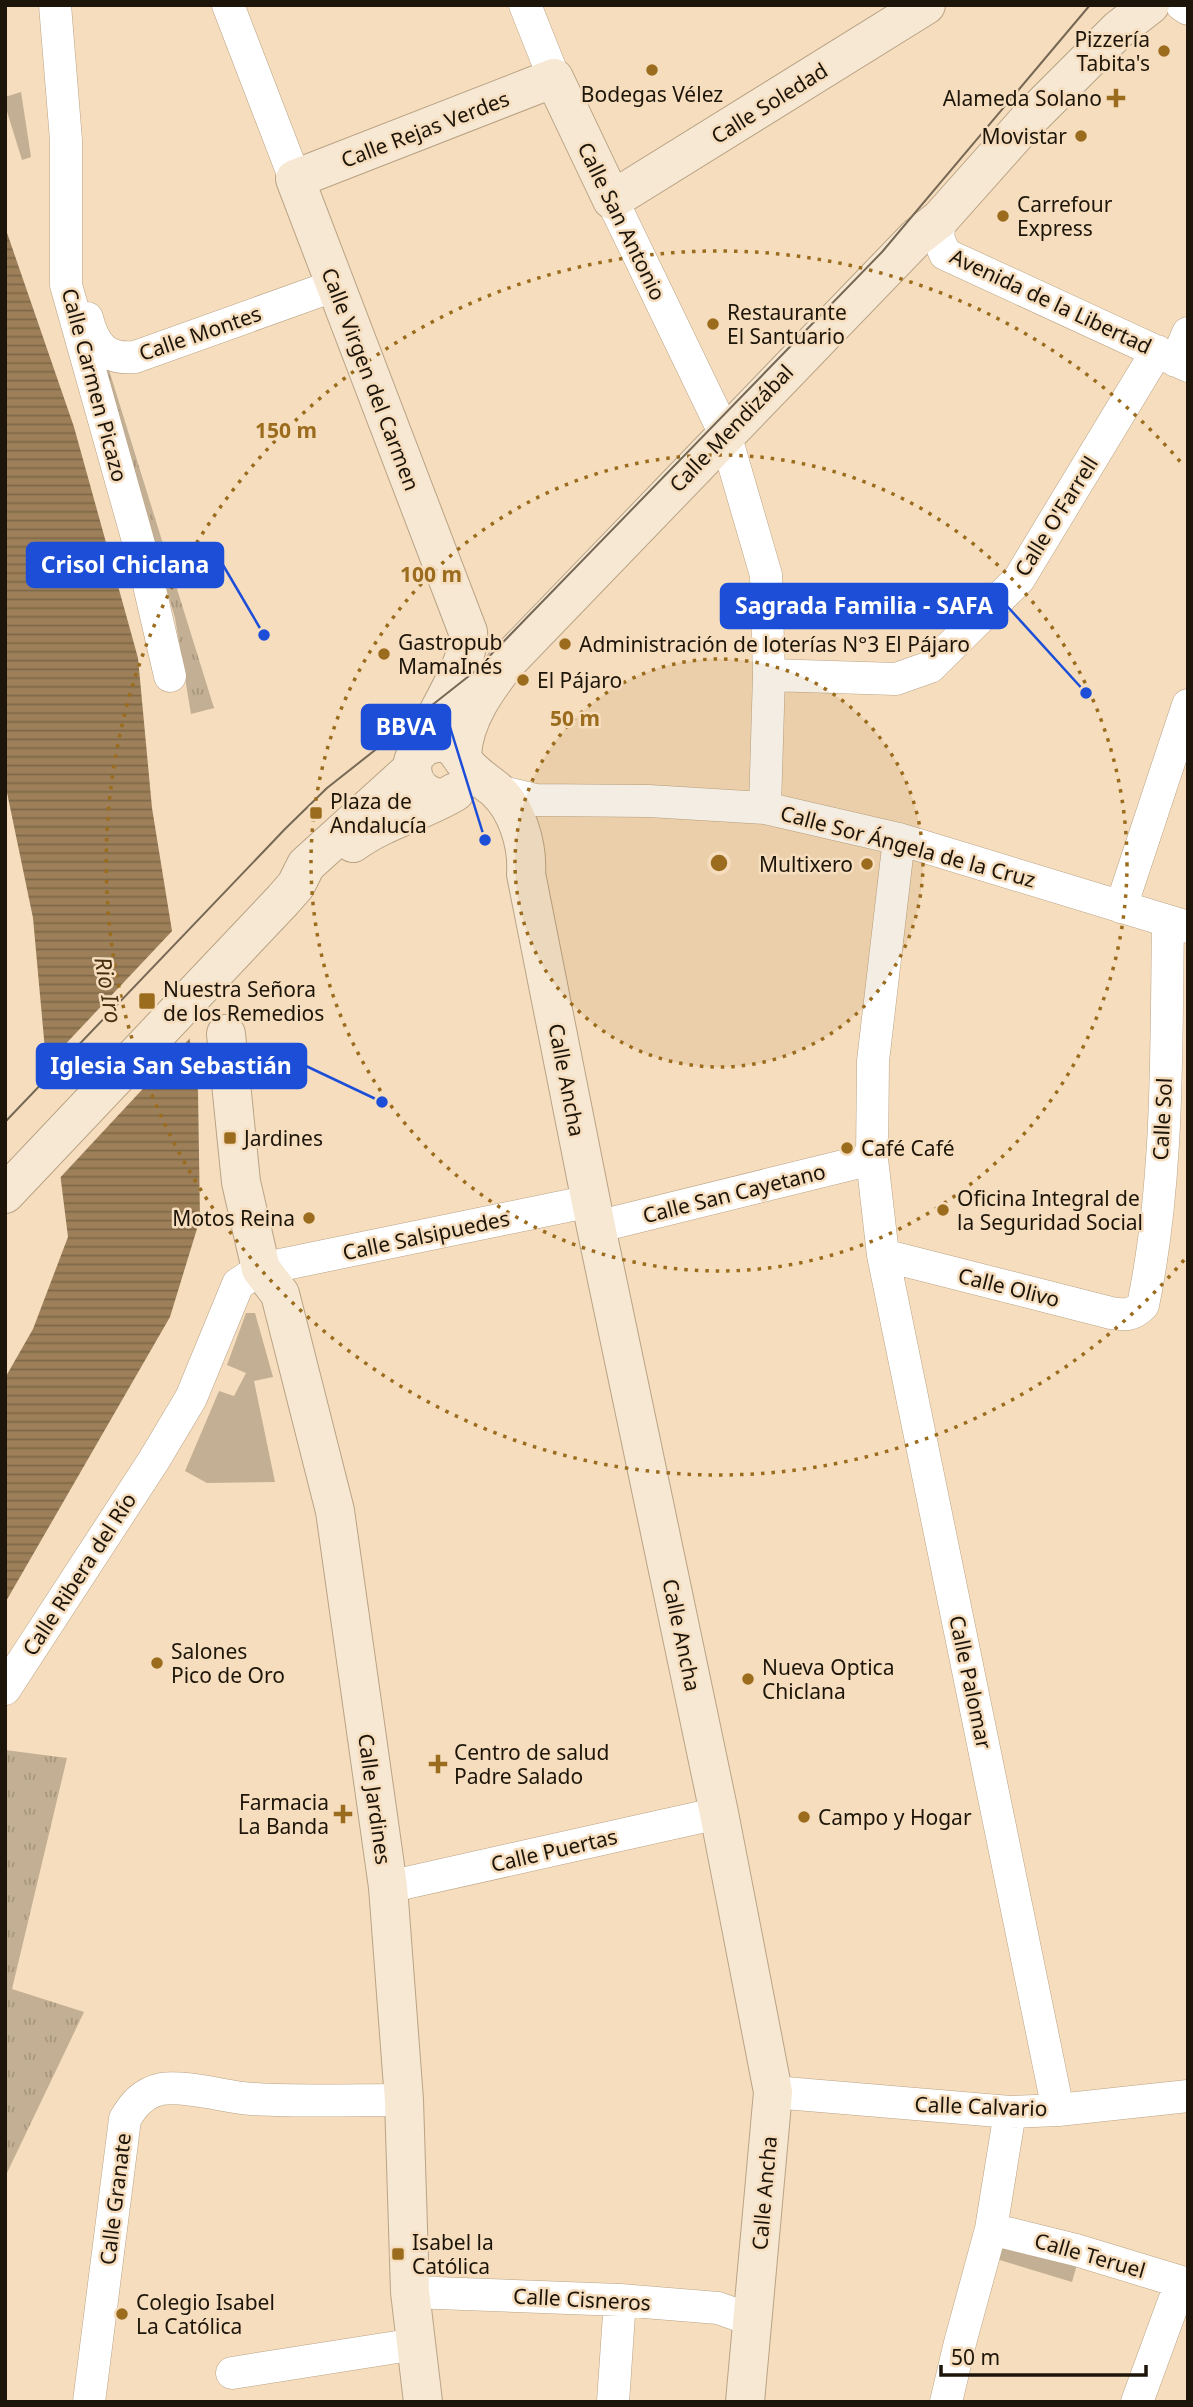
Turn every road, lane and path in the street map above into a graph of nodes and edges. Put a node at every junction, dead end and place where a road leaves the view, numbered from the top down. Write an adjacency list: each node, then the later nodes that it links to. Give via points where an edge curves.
1 (55, 5): 14 (street, Calle Carmen Picazo, via 66,140)
2 (228, 5): 11 (street, Calle Virgen del Carmen)
3 (525, 5): 10 (street, Calle San Antonio)
4 (926, 5): 12 (main road, Calle Soledad)
5 (1130, 5): 6 (main road)
6 (1144, 5)
7 (1150, 5): 13 (main road, via 1119,29 1029,119)
8 (1182, 5): 9 (street)
9 (1188, 9)
10 (554, 78): 11 (main road, Calle Rejas Verdes); 12 (main road, Calle San Antonio)
11 (295, 179): 15 (main road, Calle Virgen del Carmen)
12 (612, 200): 17 (street, Calle San Antonio)
13 (940, 219): 16 (street, Avenida de la Libertad, via 937,237 945,254); 17 (main road, Calle Mendizábal, via 917,236)
14 (66, 231): 15 (street, Calle Montes, via 92,336 104,351 120,358 169,346); 19 (street, Calle Carmen Picazo, via 66,285 142,555)
15 (336, 285): 21 (main road, Calle Virgen del Carmen, via 468,632 467,653)
16 (1177, 353): 18 (street, Calle O'Farrell, via 1019,579 930,667 896,679)
17 (725, 434): 18 (street, Calle San Antonio, via 766,575); 22 (main road, Calle Mendizábal, via 507,662 475,708)
18 (769, 675): 24 (street, Calle San Antonio)
19 (170, 676)
20 (1188, 705): 28 (street)
21 (417, 759): 22 (main road, via 414,782 426,794); 27 (main road, via 306,865)
22 (455, 778): 23 (main road); 26 (main road, via 506,833 517,864); 27 (main road, via 369,831 318,878)
23 (497, 791): 24 (street, Calle Sor Ángela de la Cruz, via 536,800); 26 (main road, via 523,839)
24 (765, 808): 25 (street, Calle Sor Ángela de la Cruz)
25 (900, 839): 28 (street, Calle Sor Ángela de la Cruz); 31 (street, Calle Palomar, via 873,1061)
26 (526, 874): 33 (main road, Calle Ancha)
27 (290, 892): 32 (main road)
28 (1121, 907): 29 (street, Calle Sor Ángela de la Cruz)
29 (1178, 924): 37 (street, Calle Sol, via 1158,1199 1143,1305)
30 (226, 1034): 36 (main road, via 241,1182)
31 (872, 1159): 33 (street, Calle San Cayetano); 35 (street, Calle Palomar)
32 (14, 1182): 34 (main road, via 18,1198)
33 (594, 1214): 36 (street, Calle Salsipuedes); 39 (main road, Calle Ancha)
34 (5, 1215)
35 (883, 1255): 37 (street, Calle Olivo, via 1111,1313); 44 (street, Calle Palomar)
36 (261, 1269): 38 (street, Calle Ribera del Río, via 238,1284 191,1398); 40 (main road, Calle Jardines, via 280,1294 335,1511)
37 (1136, 1312)
38 (5, 1689)
39 (719, 1813): 40 (street, Calle Puertas); 41 (main road, Calle Ancha)
40 (388, 1887): 43 (main road, Calle Jardines)
41 (774, 2092): 45 (street, Calle Calvario); 50 (main road, Calle Ancha)
42 (1188, 2096): 44 (street, Calle Calvario)
43 (404, 2100): 48 (main road, Calle Jardines); 53 (street, Calle Granate, via 282,2101 175,2088 144,2095 132,2106 125,2119)
44 (1058, 2110): 45 (street, Calle Calvario)
45 (1010, 2112): 46 (street)
46 (991, 2229): 47 (street, Calle Teruel); 57 (street)
47 (1184, 2283): 58 (street)
48 (410, 2292): 49 (street, Calle Cisneros); 51 (main road, Calle Jardines)
49 (620, 2300): 50 (street, Calle Cisneros, via 718,2308); 55 (street)
50 (752, 2320): 56 (main road, Calle Ancha)
51 (416, 2344): 52 (street); 54 (main road, Calle Jardines)
52 (232, 2372)
53 (89, 2402)
54 (423, 2402)
55 (613, 2402)
56 (744, 2402)
57 (946, 2402)
58 (1137, 2402)

